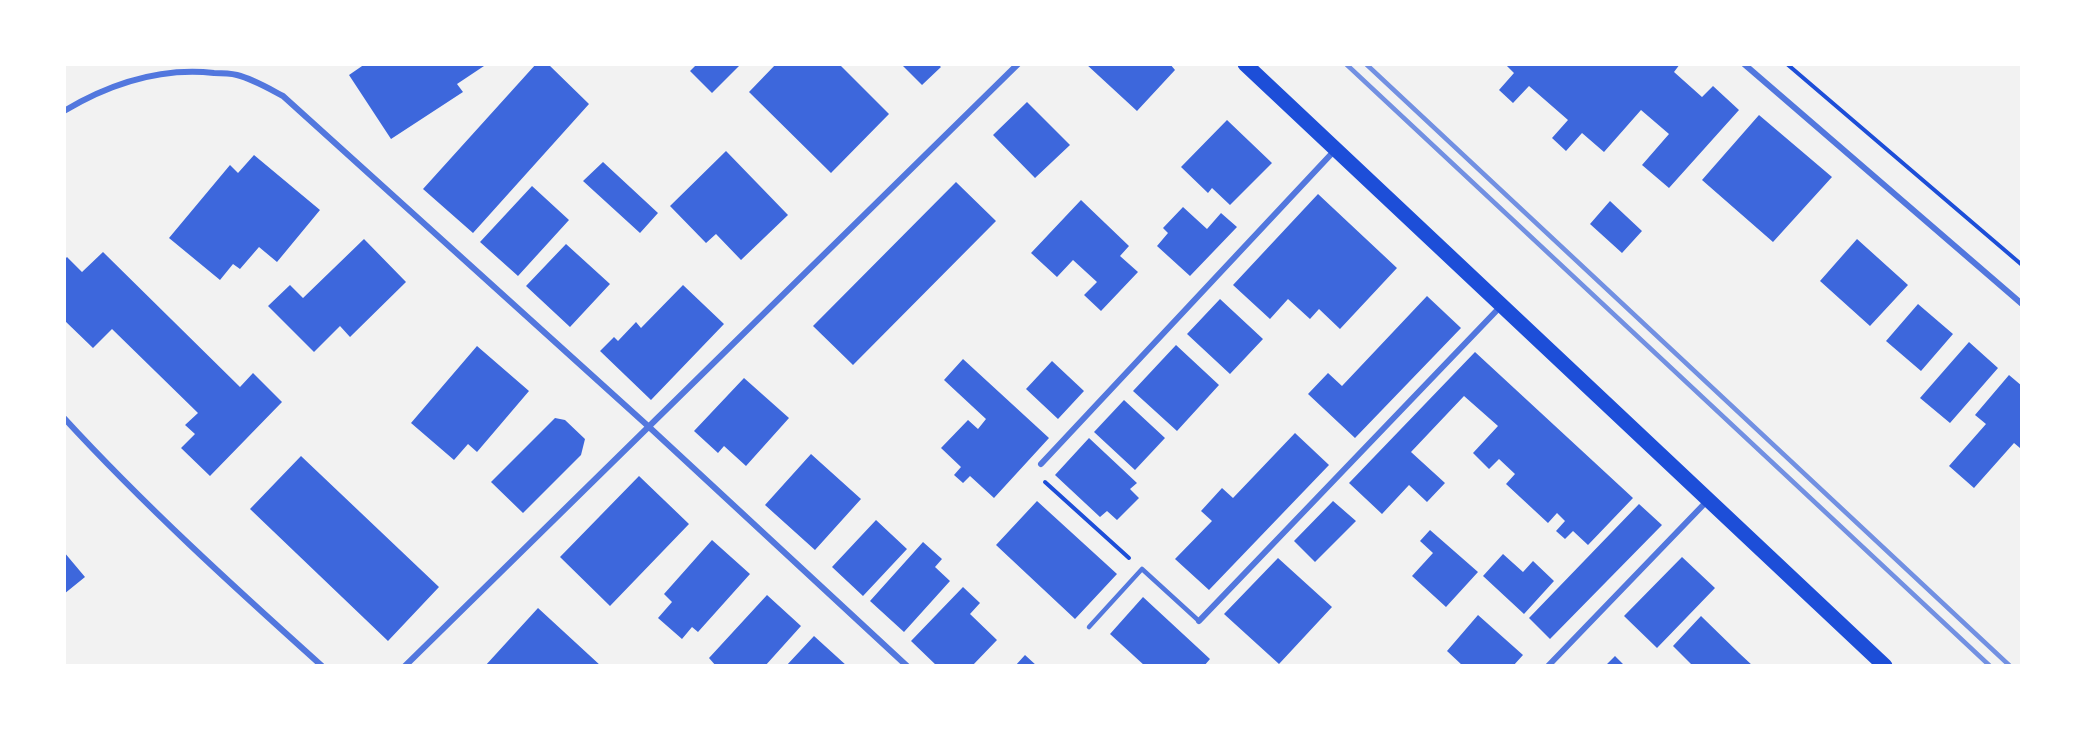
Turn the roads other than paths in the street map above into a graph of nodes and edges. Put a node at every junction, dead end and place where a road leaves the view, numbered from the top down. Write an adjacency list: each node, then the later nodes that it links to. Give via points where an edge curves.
1 (1018, 64): 9 (street)
2 (1245, 64): 5 (main road)
3 (1744, 64): 6 (street)
4 (64, 111): 9 (street, via 112,86 170,72 236,75 283,96)
5 (1335, 150): 7 (main road); 10 (street)
6 (2022, 304)
7 (1502, 306): 11 (main road); 12 (street)
8 (64, 418): 14 (street, via 236,589)
9 (648, 426): 15 (street); 16 (street)
10 (1041, 464)
11 (1709, 500): 17 (street); 18 (main road)
12 (1199, 621): 13 (lane, via 1142,569)
13 (1089, 627)
14 (322, 666)
15 (405, 666)
16 (907, 666)
17 (1548, 666)
18 (1886, 666)

